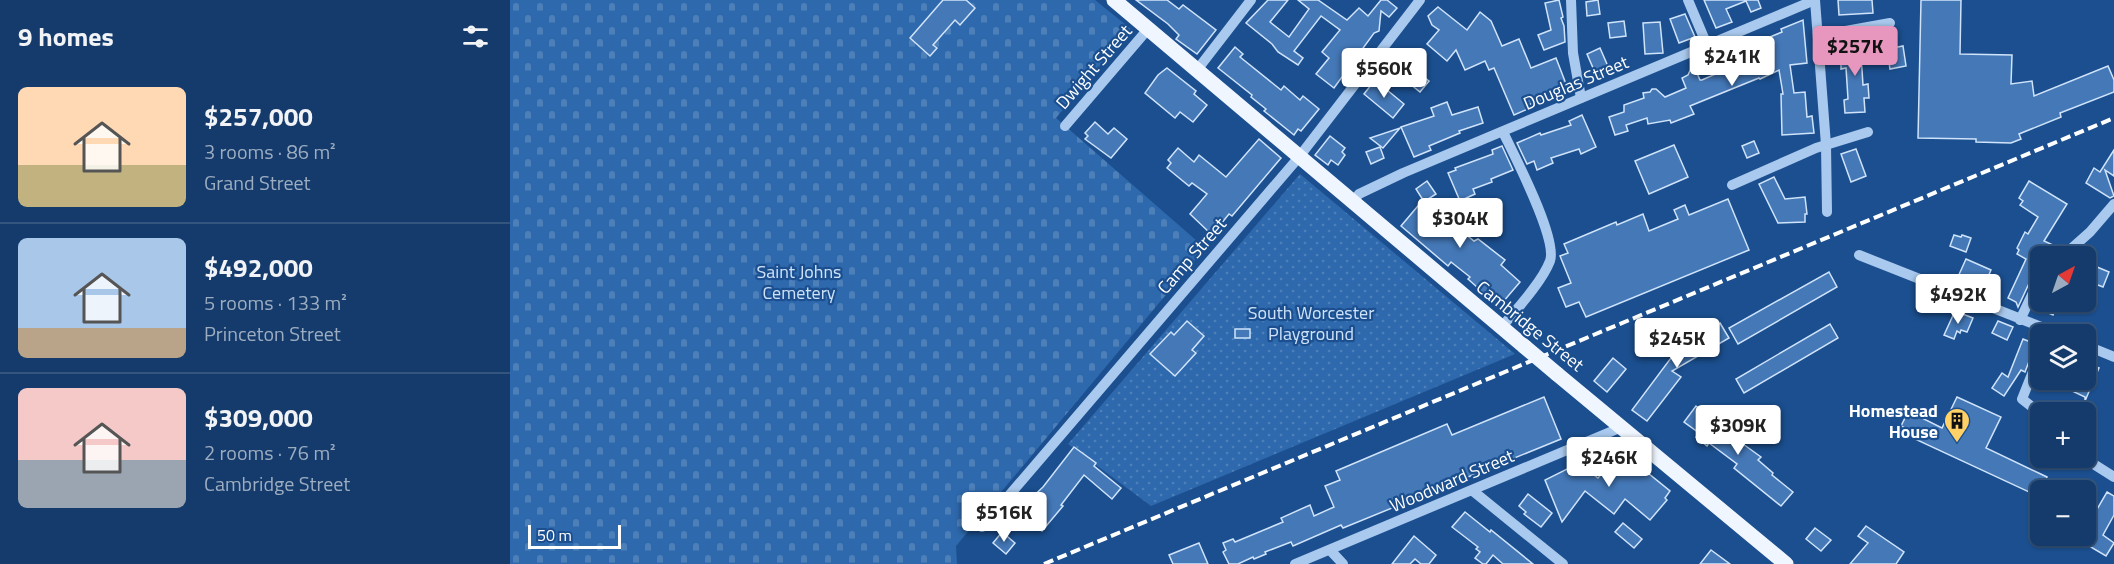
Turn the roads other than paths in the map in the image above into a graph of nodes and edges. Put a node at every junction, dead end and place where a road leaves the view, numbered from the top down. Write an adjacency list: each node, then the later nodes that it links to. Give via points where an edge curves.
1 (1114, 0): 8 (main road, Cambridge Street)
2 (1251, 0): 11 (street)
3 (1420, 0): 17 (street, Camp Street)
4 (1571, 0): 12 (street, via 1573,53)
5 (1688, 0): 10 (street)
6 (1815, 0): 9 (street); 10 (street, Douglas Street)
7 (1890, 23): 9 (street)
8 (1148, 29): 11 (main road, Cambridge Street); 13 (street, Dwight Street)
9 (1818, 36): 16 (street)
10 (1707, 45): 12 (street, Douglas Street)
11 (1197, 70): 17 (main road, Cambridge Street)
12 (1581, 98): 14 (street, Douglas Street)
13 (1065, 126)
14 (1503, 132): 19 (street, Douglas Street, via 1382,183 1359,194); 27 (street, via 1549,236 1551,259)
15 (1868, 132): 16 (street)
16 (1826, 145): 18 (street); 21 (street)
17 (1299, 157): 19 (main road, Cambridge Street); 36 (street, Camp Street)
18 (1732, 184)
19 (1353, 202): 27 (main road, Cambridge Street)
20 (2114, 204): 22 (street)
21 (1827, 212)
22 (2074, 246)
23 (1858, 255): 25 (street)
24 (2030, 299): 25 (street)
25 (2020, 320): 26 (street)
26 (2030, 324)
27 (1501, 327): 32 (main road, Cambridge Street, bridge)
28 (2096, 350): 29 (street)
29 (2114, 357)
30 (2030, 379): 31 (street, via 2022,399)
31 (2030, 405)
32 (1622, 427): 35 (street, Woodward Street); 41 (main road, Cambridge Street)
33 (2096, 466): 34 (street)
34 (2114, 477)
35 (1473, 491): 37 (street, Woodward Street); 40 (street)
36 (982, 527)
37 (1330, 550): 38 (street, Woodward Street); 39 (street)
38 (1295, 564)
39 (1343, 564)
40 (1563, 564)
41 (1786, 564)

